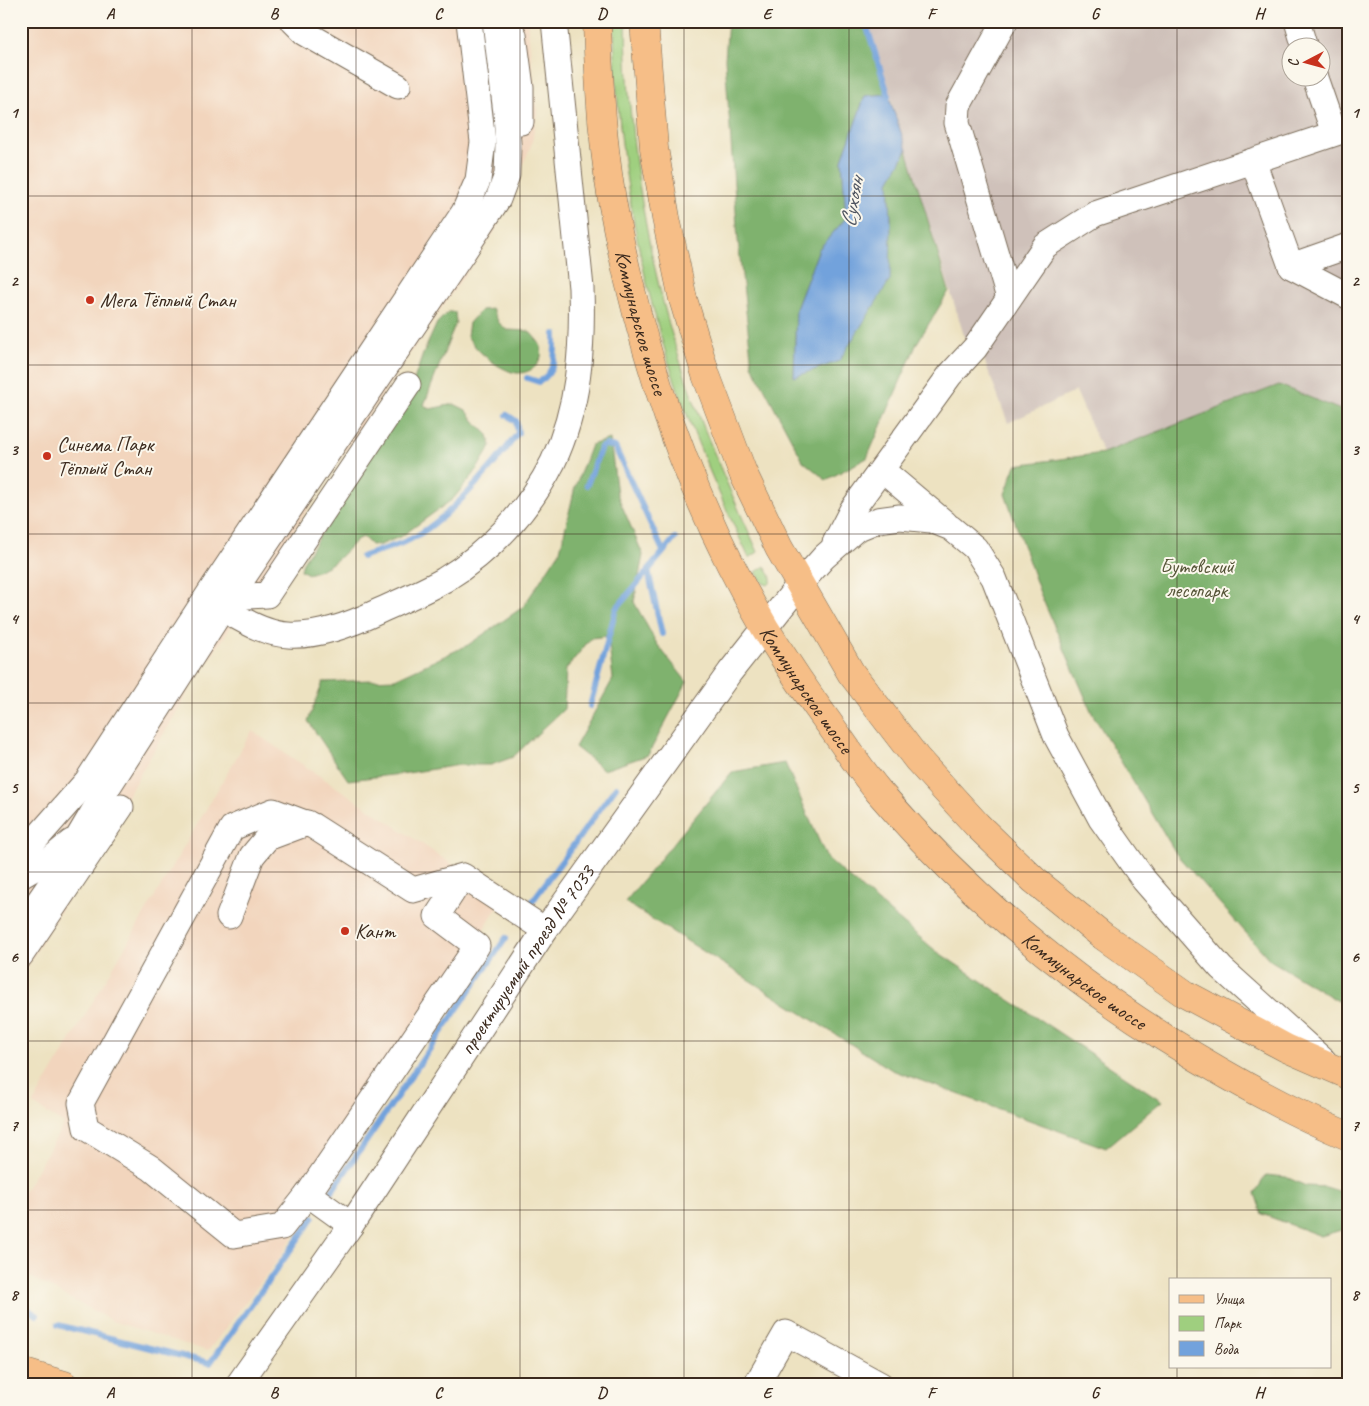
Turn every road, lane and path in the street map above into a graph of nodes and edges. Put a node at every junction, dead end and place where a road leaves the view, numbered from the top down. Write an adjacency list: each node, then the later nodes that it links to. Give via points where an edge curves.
1 (293, 21): 13 (street, via 305,33)
2 (469, 21): 20 (street, via 483,142)
3 (495, 21): 19 (street, via 506,113)
4 (512, 21): 19 (street, via 521,87 521,134)
5 (554, 21): 31 (street, via 581,288 582,331 575,397 553,461 524,508 468,564 425,590 363,618 326,631 290,636 248,623)
6 (590, 21): 16 (street)
7 (597, 21): 16 (main road, Коммунарское шоссе)
8 (644, 21): 14 (main road)
9 (654, 21): 14 (street)
10 (1005, 21): 25 (street, via 958,106 957,123)
11 (1296, 21): 12 (street)
12 (1302, 38)
13 (398, 86)
14 (649, 88): 30 (main road, via 654,148 683,299 703,365 743,473)
15 (1320, 88): 17 (street)
16 (600, 106): 32 (main road, Коммунарское шоссе, via 616,224 634,305 660,394 697,492)
17 (1341, 131): 18 (street)
18 (1253, 161): 23 (street); 25 (street, via 1094,214 1045,246)
19 (507, 175): 21 (street)
20 (478, 180): 21 (street); 36 (street, via 464,212 87,781 28,848)
21 (498, 199): 31 (street)
22 (1348, 246): 23 (street)
23 (1291, 266): 24 (street)
24 (1348, 296)
25 (1009, 298): 27 (street)
26 (408, 385): 31 (street, via 267,595)
27 (882, 470): 28 (street); 29 (street, via 852,510)
28 (951, 528): 29 (street, via 931,520 900,517 878,520 856,529); 43 (street, via 975,548 994,578 1056,736 1101,819 1144,880 1221,968)
29 (833, 548): 30 (street, проектируемый проезд № 7033)
30 (799, 585): 32 (street, проектируемый проезд № 7033); 43 (main road, via 851,673 917,759 977,825 1034,880 1102,936 1185,994 1286,1048)
31 (231, 606): 35 (street)
32 (765, 628): 41 (street, проектируемый проезд № 7033); 44 (main road, Коммунарское шоссе, via 810,698 877,790 939,858 1002,918 1072,975 1138,1021 1230,1078)
33 (121, 807): 42 (street)
34 (307, 823): 38 (street, via 412,890); 39 (street, via 267,838 252,856); 45 (street, via 273,812 232,828 81,1103 86,1128 151,1168 234,1235 282,1227)
35 (79, 836): 37 (street, via 52,858); 40 (street, via 59,872)
36 (21, 851)
37 (21, 876)
38 (463, 876): 41 (street); 45 (street, via 437,916 477,946)
39 (229, 916)
40 (21, 926)
41 (545, 930): 46 (street, проектируемый проезд № 7033)
42 (21, 954)
43 (1341, 1072)
44 (1348, 1136)
45 (308, 1194): 46 (street)
46 (351, 1226): 49 (street, проектируемый проезд № 7033)
47 (21, 1372): 48 (main road)
48 (64, 1385)
49 (238, 1385)
50 (756, 1385): 51 (street, via 786,1333)
51 (881, 1385)

